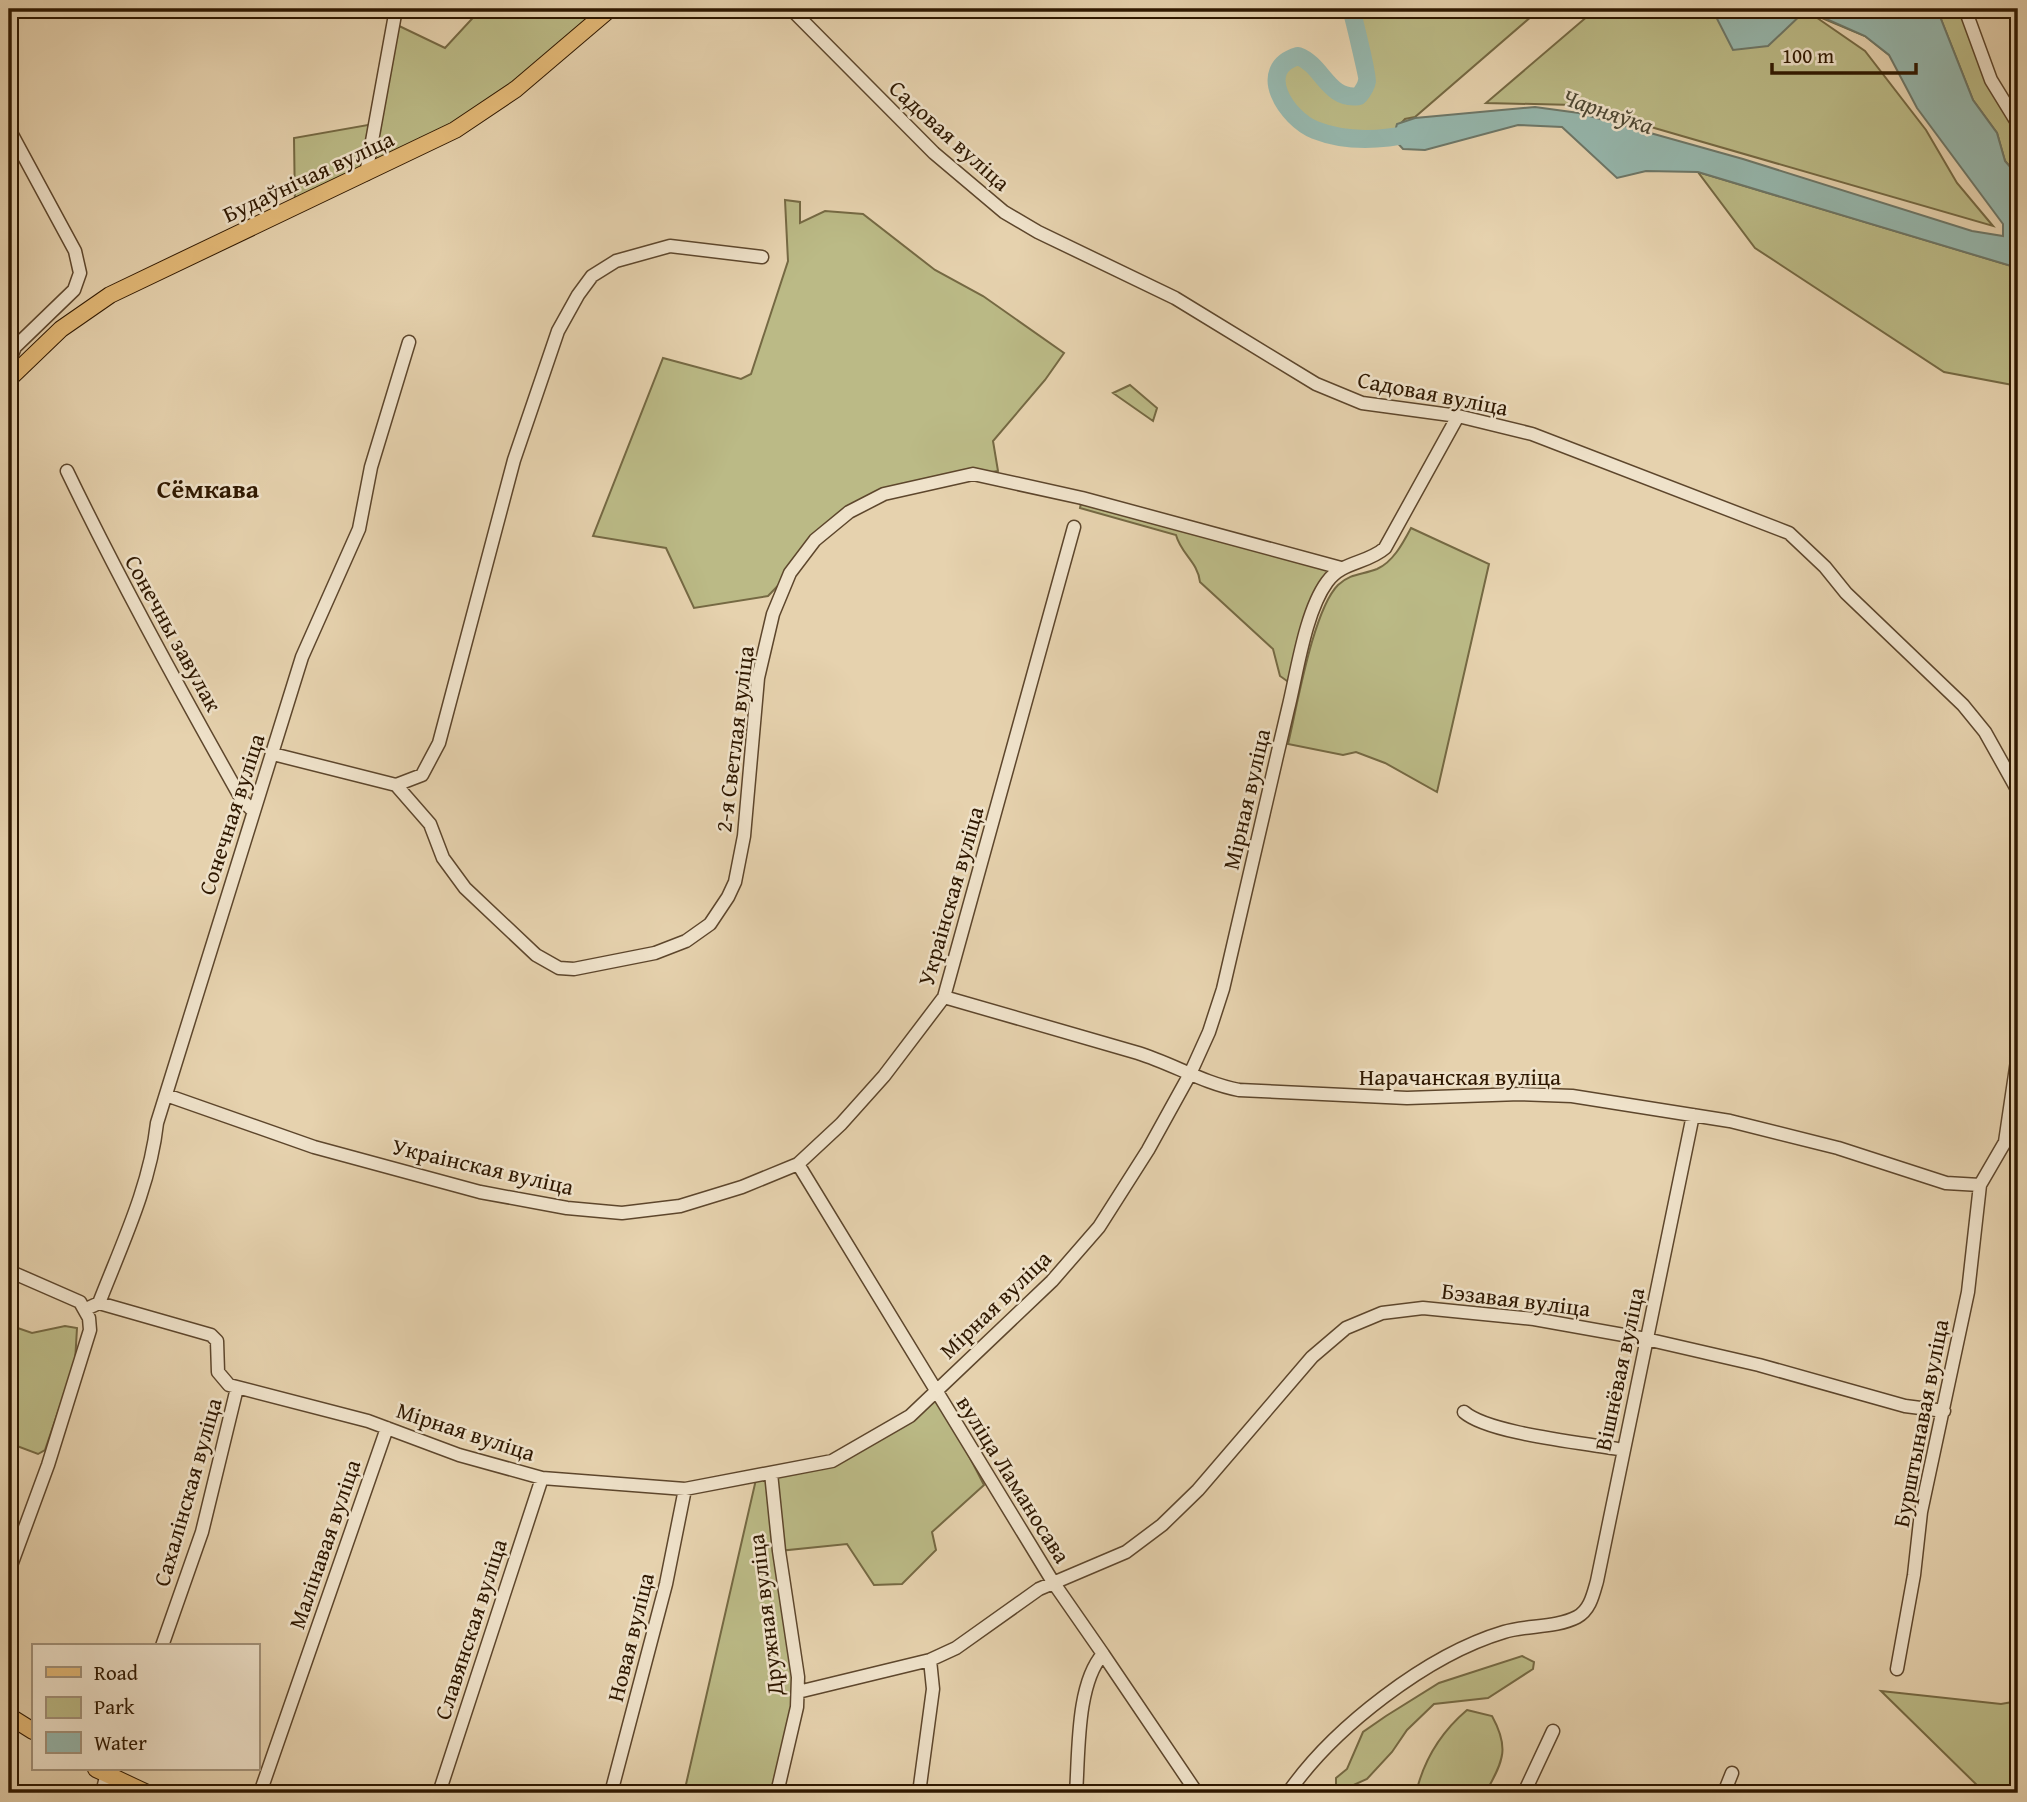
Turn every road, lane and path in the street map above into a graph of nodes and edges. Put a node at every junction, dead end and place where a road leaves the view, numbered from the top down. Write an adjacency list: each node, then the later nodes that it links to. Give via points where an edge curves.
1 (396, 9): 7 (street)
2 (610, 9): 7 (main road, Будаўнічая вуліца, via 486,111)
3 (791, 9): 11 (street, Садовая вуліца, via 933,153 1004,212 1175,298 1315,384 1362,403)
4 (1965, 9): 5 (street, via 1991,80)
5 (2018, 124)
6 (9, 129): 10 (street, via 75,251 80,273 74,290 15,347)
7 (366, 174): 10 (main road, Будаўнічая вуліца, via 110,295)
8 (762, 257): 16 (street, via 670,246 616,261 592,276 578,295 558,331 514,460 439,743 422,775)
9 (409, 341): 15 (street, Сонечная вуліца, via 371,467 359,529 317,617)
10 (11, 369)
11 (1458, 416): 14 (street, via 1385,548); 17 (street, Садовая вуліца, via 1532,434 1789,533 1963,705 1985,732)
12 (67, 471): 18 (street, Сонечны завулак, via 143,621 242,800)
13 (1074, 527): 19 (street, Украінская вуліца)
14 (1341, 568): 16 (street, 2-я Светлая вуліца, via 1082,498 972,474 884,494 849,512 815,540 796,565 773,614 758,678 744,836 735,881 710,924 686,941 655,953 574,969 548,964 465,888 443,858 430,824); 21 (street, Мірная вуліца, via 1325,584 1310,622 1223,989)
15 (273, 754): 16 (street); 18 (street, Сонечная вуліца)
16 (396, 785)
17 (2018, 791)
18 (253, 811): 22 (street, Сонечная вуліца)
19 (944, 997): 21 (street, Нарачанская вуліца, via 1156,1058); 24 (street, Украінская вуліца, via 884,1076)
20 (2018, 1054): 25 (street, via 2005,1142)
21 (1190, 1074): 23 (street, Нарачанская вуліца, via 1239,1090 1393,1098 1572,1096); 31 (street, Мірная вуліца, via 1099,1227 1052,1280)
22 (166, 1095): 24 (street, Украінская вуліца, via 314,1147 480,1192 567,1208 622,1213 680,1206); 27 (street, Сонечная вуліца, via 137,1206)
23 (1693, 1115): 25 (street, Нарачанская вуліца, via 1838,1148 1946,1183); 29 (street, Вішнёвая вуліца)
24 (798, 1164): 31 (street, вуліца Ламаносава)
25 (1980, 1185): 32 (street, Бурштынавая вуліца, via 1968,1292)
26 (9, 1271): 28 (street, via 56,1290)
27 (99, 1303): 28 (street); 30 (street, via 211,1335 217,1341 222,1380)
28 (87, 1312): 39 (street, via 90,1330 60,1430)
29 (1646, 1339): 32 (street, Бэзавая вуліца, via 1905,1406); 35 (street, Вішнёвая вуліца); 40 (street, Бэзавая вуліца, via 1475,1311 1402,1309 1362,1319 1312,1357 1215,1472 1162,1525 1108,1562)
30 (237, 1388): 34 (street, Мірная вуліца); 41 (street, Сахалінская вуліца, via 202,1532)
31 (936, 1392): 36 (street, Мірная вуліца, via 910,1416 832,1461); 40 (street, вуліца Ламаносава)
32 (1944, 1411): 44 (street, Бурштынавая вуліца, via 1921,1512)
33 (1464, 1412): 35 (street, via 1494,1426)
34 (387, 1428): 37 (street, Мірная вуліца, via 459,1455); 53 (street, Малінавая вуліца)
35 (1623, 1450): 60 (street, Вішнёвая вуліца, via 1593,1594 1583,1613 1568,1621 1503,1632 1421,1672 1326,1746)
36 (771, 1473): 38 (street, Мірная вуліца); 45 (street, Дружная вуліца)
37 (542, 1478): 38 (street, Мірная вуліца); 54 (street, Славянская вуліца)
38 (685, 1489): 55 (street, Новая вуліца, via 666,1584)
39 (9, 1572)
40 (1053, 1582): 42 (street, вуліца Ламаносава); 43 (street, Бэзавая вуліца, via 956,1648)
41 (163, 1644)
42 (1103, 1654): 58 (street, via 1086,1695); 59 (street, вуліца Ламаносава)
43 (930, 1660): 45 (street, Бэзавая вуліца); 57 (street, via 933,1689)
44 (1897, 1669)
45 (798, 1692): 56 (street, Дружная вуліца)
46 (9, 1716): 47 (main road)
47 (32, 1730)
48 (1553, 1731): 61 (street)
49 (102, 1771): 51 (street); 52 (main road)
50 (1732, 1773): 62 (street)
51 (102, 1793)
52 (147, 1793)
53 (260, 1793)
54 (439, 1793)
55 (611, 1793)
56 (777, 1793)
57 (919, 1793)
58 (1076, 1793)
59 (1197, 1793)
60 (1288, 1793)
61 (1524, 1793)
62 (1724, 1793)

